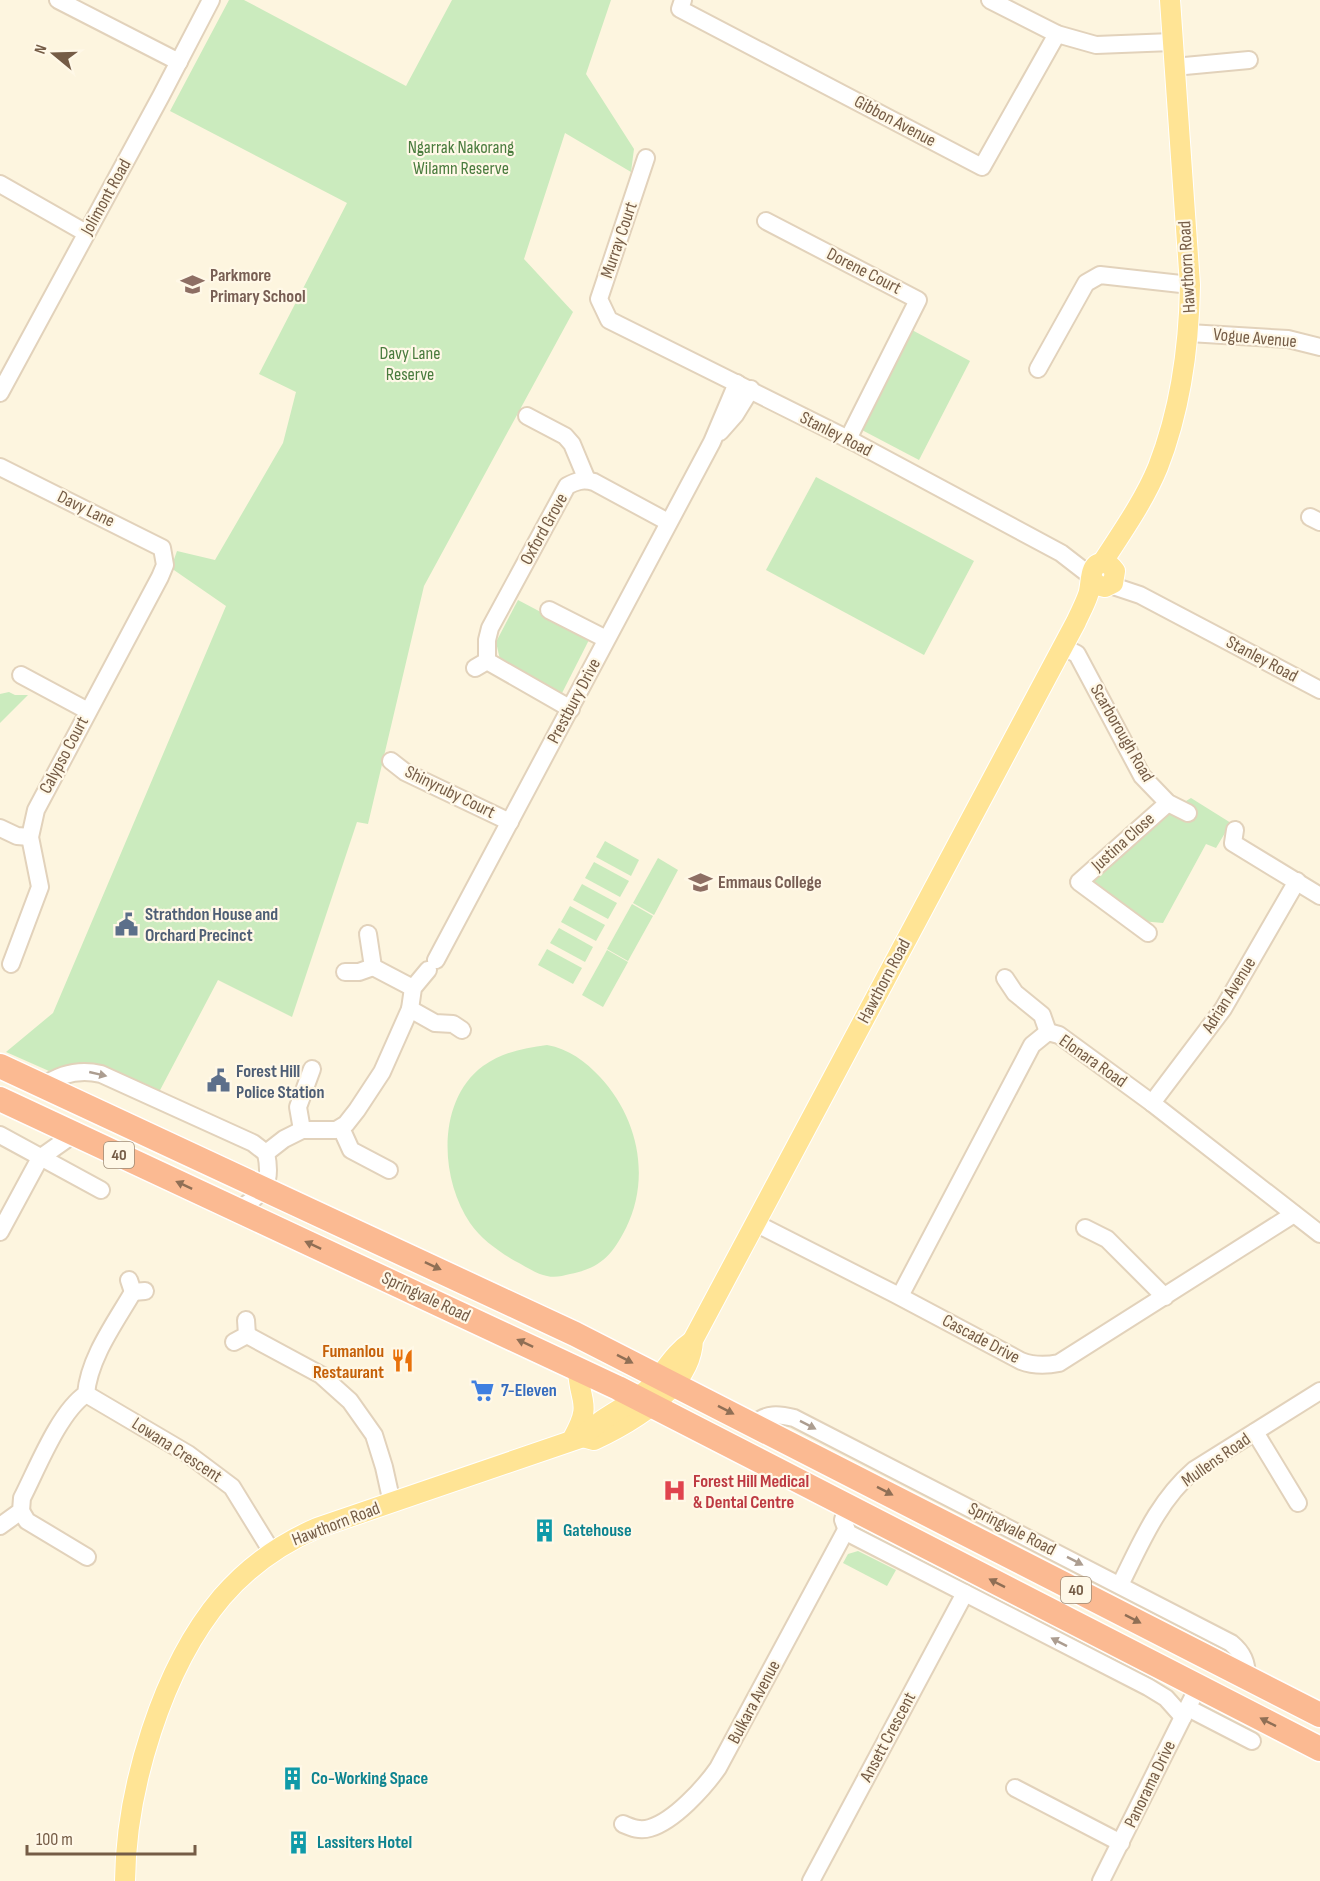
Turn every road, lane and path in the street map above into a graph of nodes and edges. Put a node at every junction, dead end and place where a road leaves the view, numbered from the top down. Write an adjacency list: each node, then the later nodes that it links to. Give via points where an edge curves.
1 (58, 0): 9 (street)
2 (211, 0): 9 (street, Jolimont Road)
3 (683, 0): 6 (street, Gibbon Avenue, via 680,9 982,167)
4 (990, 0): 6 (street)
5 (1170, 0): 7 (main road, Hawthorn Road)
6 (1056, 34): 7 (street, via 1096,45)
7 (1172, 42): 10 (main road, Hawthorn Road)
8 (1250, 60): 10 (street)
9 (178, 62): 14 (street, Jolimont Road)
10 (1173, 67): 15 (main road, Hawthorn Road)
11 (646, 158): 16 (street, Murray Court, via 599,299)
12 (0, 184): 14 (street)
13 (766, 220): 23 (street, Dorene Court, via 918,300)
14 (86, 233): 21 (street, Jolimont Road)
15 (1190, 285): 17 (main road, Hawthorn Road); 19 (street, via 1100,275 1086,283)
16 (609, 320): 20 (street, Stanley Road)
17 (1190, 333): 18 (street, Vogue Avenue, via 1288,339); 28 (main road, Hawthorn Road, via 1173,419 1157,468)
18 (1320, 347)
19 (1038, 369)
20 (744, 386): 23 (street, Stanley Road); 26 (street, Prestbury Drive, via 735,415 712,442)
21 (0, 393)
22 (527, 416): 25 (street, via 565,436)
23 (848, 439): 28 (street, Stanley Road)
24 (0, 467): 27 (street, Davy Lane, via 162,548)
25 (587, 480): 26 (street, Oxford Grove); 34 (street, Oxford Grove, via 575,481 561,496 490,628 481,665)
26 (668, 522): 30 (street, Prestbury Drive)
27 (163, 558): 35 (street, Calypso Court, via 165,565 160,577)
28 (1104, 574): 31 (main road, Hawthorn Road, via 1088,595); 33 (street, Stanley Road)
29 (549, 610): 30 (street)
30 (606, 639): 34 (street, Prestbury Drive)
31 (1063, 647): 37 (street, Scarborough Road, via 1077,654 1142,776); 71 (main road, Hawthorn Road)
32 (21, 675): 35 (street)
33 (1320, 690)
34 (571, 709): 39 (street, Prestbury Drive)
35 (88, 711): 42 (street, Calypso Court, via 36,810)
36 (391, 761): 39 (street, Shinyruby Court, via 405,772)
37 (1168, 803): 38 (street, Scarborough Road); 45 (street, Justina Close, via 1073,878)
38 (1188, 813)
39 (510, 822): 51 (street, Prestbury Drive, via 432,965)
40 (0, 828): 42 (street)
41 (1234, 830): 43 (street, via 1233,843)
42 (30, 837): 47 (street, Calypso Court, via 40,887)
43 (1297, 881): 44 (street); 59 (street, Adrian Avenue, via 1223,1009)
44 (1320, 896)
45 (1148, 933)
46 (368, 934): 48 (street)
47 (11, 964)
48 (373, 967): 49 (street); 51 (street)
49 (345, 972)
50 (1005, 978): 54 (street, via 1015,993 1042,1014)
51 (413, 988): 52 (street)
52 (410, 1009): 53 (street, via 435,1023 453,1024); 60 (street, via 375,1083)
53 (462, 1030)
54 (1048, 1032): 59 (street, Elonara Road, via 1059,1035); 76 (street, Elonara Road, via 1032,1045)
55 (0, 1066): 57 (highway, Springvale Road / 40)
56 (312, 1069): 61 (street, via 298,1107)
57 (43, 1086): 64 (street, one-way to 64, via 55,1077 79,1072 101,1074 245,1138); 67 (highway, Springvale Road / 40)
58 (0, 1099): 62 (highway, Springvale Road / 40)
59 (1152, 1103): 70 (street, Elonara Road)
60 (341, 1128): 61 (street); 66 (street, via 351,1150)
61 (302, 1130): 64 (street)
62 (74, 1134): 65 (street); 69 (highway, Springvale Road / 40, one-way to 62)
63 (0, 1136): 65 (street)
64 (266, 1153): 67 (street, via 268,1173)
65 (40, 1158): 68 (street); 73 (street)
66 (389, 1170)
67 (264, 1188): 69 (street, via 257,1198); 80 (highway, Springvale Road / 40, one-way to 80)
68 (101, 1190)
69 (237, 1210): 79 (highway, Springvale Road / 40, one-way to 69)
70 (1294, 1214): 74 (street, Elonara Road); 77 (street, Cascade Drive)
71 (754, 1223): 76 (street, Cascade Drive); 80 (main road, Hawthorn Road, via 693,1340 683,1347)
72 (1085, 1228): 77 (street, via 1107,1239)
73 (0, 1232)
74 (1320, 1234)
75 (136, 1288): 82 (street, via 94,1363 87,1378)
76 (900, 1296): 77 (street, Cascade Drive, via 1020,1361 1039,1365 1059,1363)
77 (1166, 1297)
78 (242, 1332): 87 (street, via 321,1374 350,1401 374,1435)
79 (578, 1369): 83 (highway, Springvale Road / 40); 86 (main road, via 585,1409)
80 (667, 1380): 83 (main road, Hawthorn Road); 84 (highway, Springvale Road / 40, one-way to 84)
81 (1320, 1391): 85 (street, Mullens Road)
82 (86, 1394): 90 (street, via 75,1401 61,1423 22,1498); 93 (street, Lowana Crescent, via 188,1454 232,1487)
83 (644, 1401): 86 (main road, Hawthorn Road, via 634,1419 594,1440); 89 (highway, Springvale Road / 40)
84 (754, 1424): 95 (street, Springvale Road, one-way to 95, via 773,1414 794,1418); 98 (highway, Springvale Road / 40, one-way to 98)
85 (1255, 1432): 88 (street); 95 (street, Mullens Road, via 1194,1470 1170,1494)
86 (577, 1438): 87 (main road, Hawthorn Road)
87 (392, 1503): 93 (main road, Hawthorn Road, via 317,1528)
88 (1298, 1503)
89 (847, 1506): 92 (street, via 843,1515); 97 (highway, Springvale Road / 40, one-way to 89)
90 (21, 1511): 91 (street); 94 (street, via 27,1521)
91 (0, 1526)
92 (846, 1530): 96 (street); 106 (street, Bulkara Avenue, via 709,1782 660,1824 637,1829)
93 (272, 1552): 108 (main road, Hawthorn Road, via 210,1612 170,1684 137,1782)
94 (91, 1559)
95 (1120, 1585): 98 (street, Springvale Road, via 1231,1643 1244,1657)
96 (965, 1593): 100 (street, one-way to 96); 109 (street, Ansett Crescent)
97 (1174, 1675): 99 (highway, Springvale Road / 40); 100 (street)
98 (1247, 1678): 102 (highway, Springvale Road / 40)
99 (1198, 1687): 101 (street, Panorama Drive); 104 (highway, Springvale Road / 40, one-way to 99)
100 (1148, 1688): 101 (street)
101 (1185, 1713): 103 (street); 107 (street, Panorama Drive)
102 (1320, 1715)
103 (1252, 1741)
104 (1320, 1749)
105 (1015, 1788): 107 (street)
106 (623, 1824)
107 (1120, 1843): 110 (street, Panorama Drive)
108 (125, 1881)
109 (811, 1881)
110 (1101, 1881)

